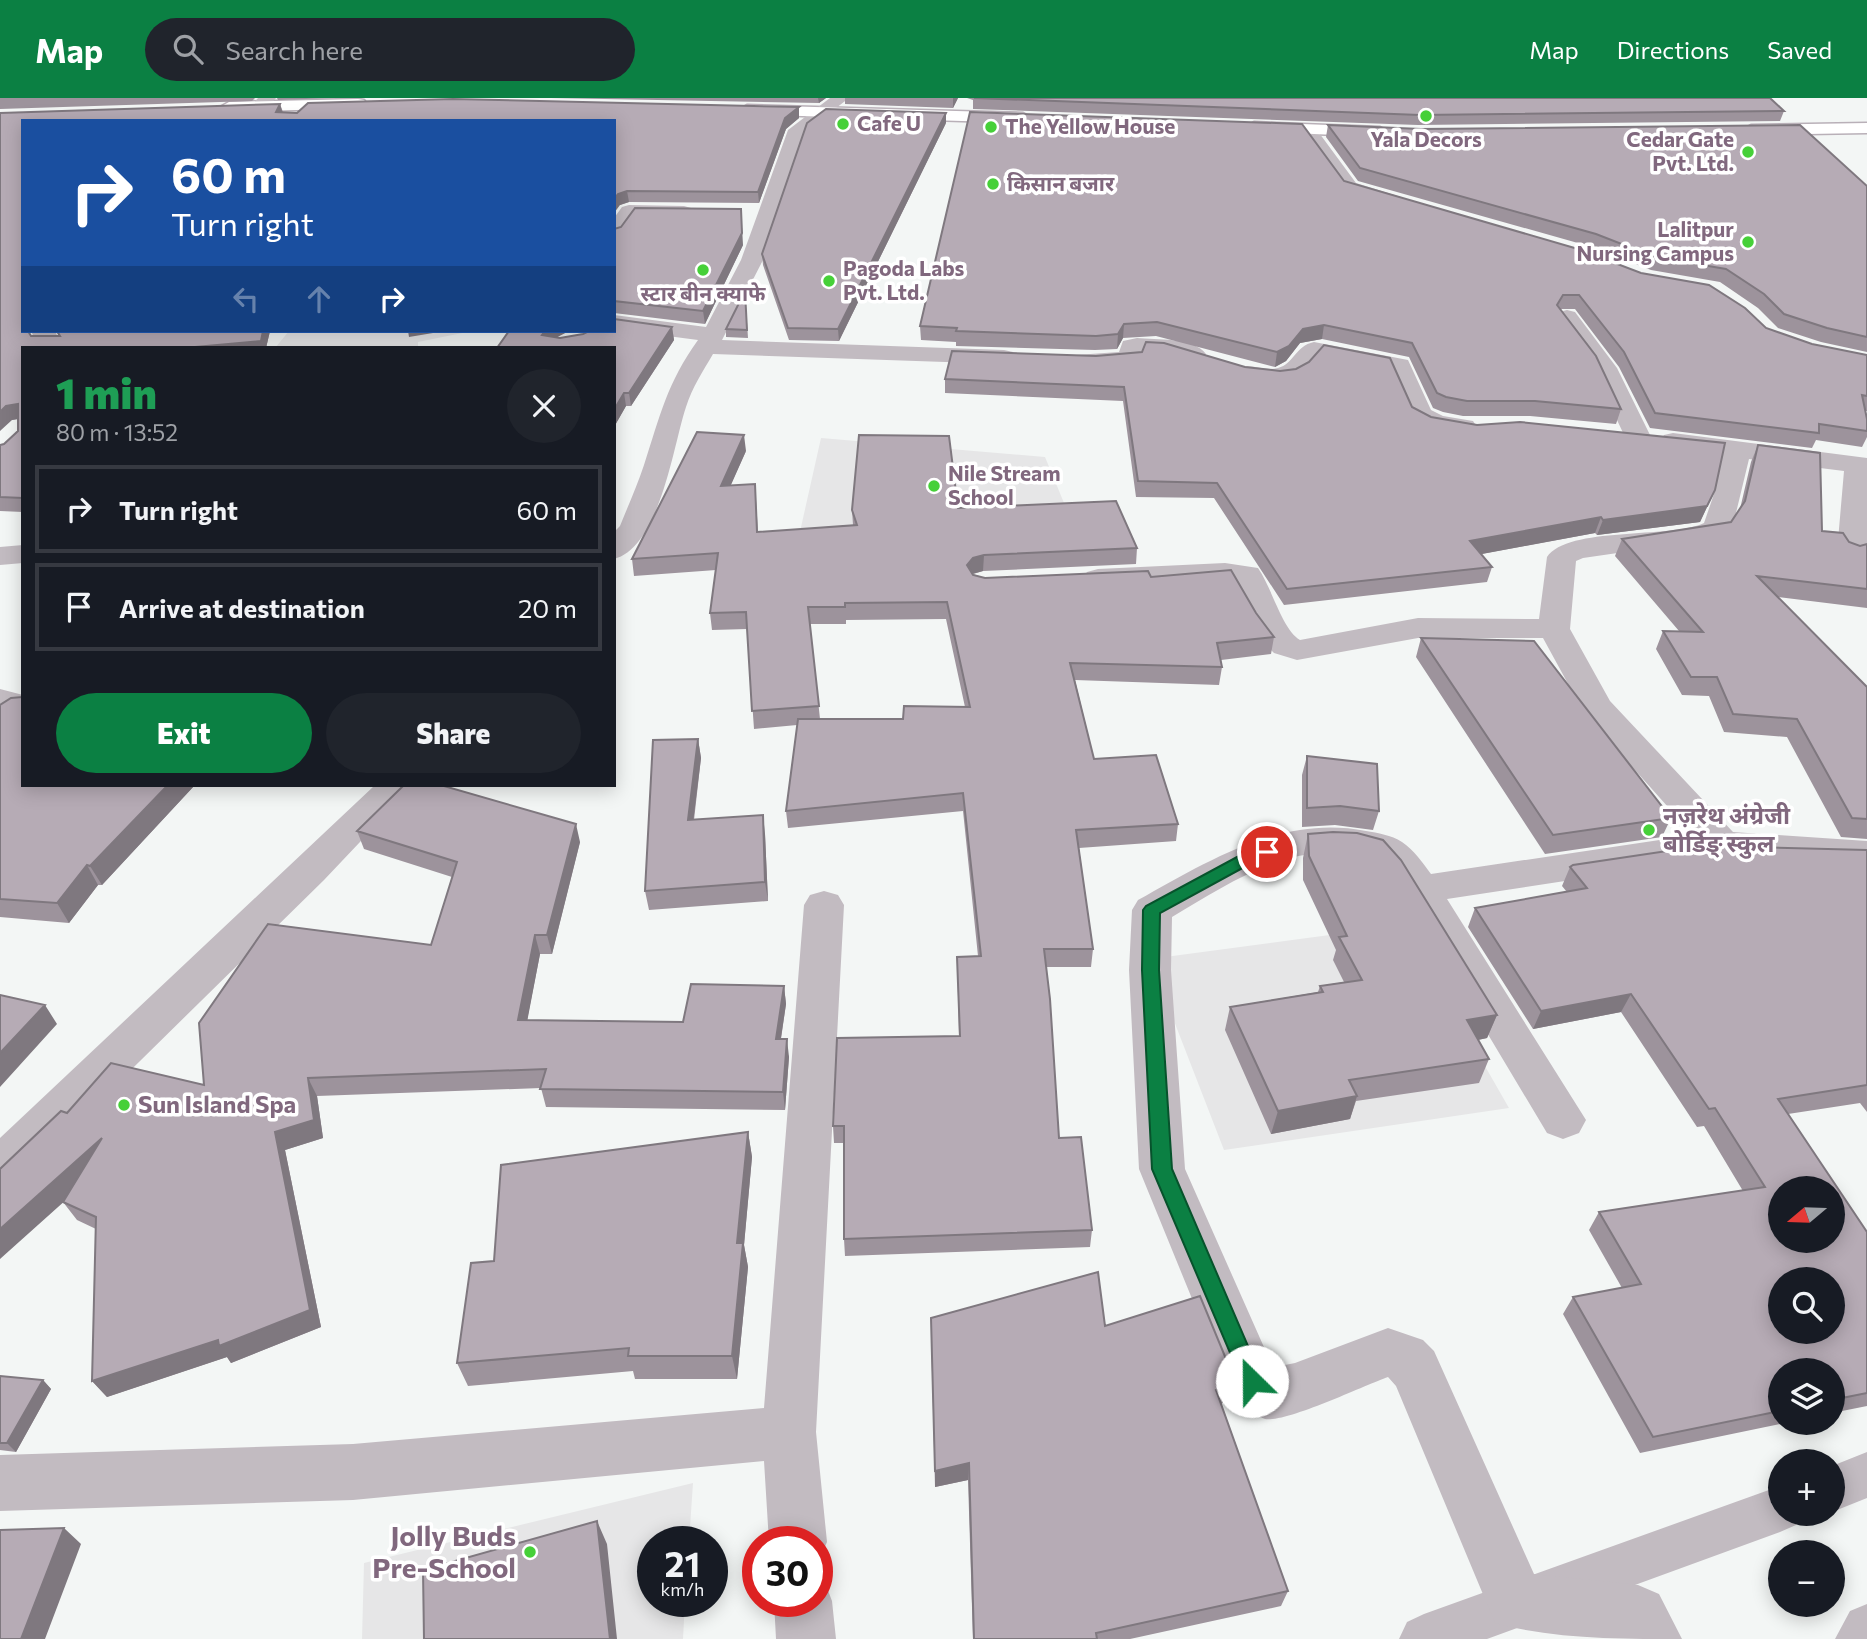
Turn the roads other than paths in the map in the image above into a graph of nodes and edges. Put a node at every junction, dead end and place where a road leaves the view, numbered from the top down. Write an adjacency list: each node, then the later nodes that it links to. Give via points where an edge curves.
1 (264, 102): 4 (main road); 5 (main road)
2 (374, 104): 4 (main road)
3 (832, 105): 6 (main road); 7 (main road); 19 (street, via 797,130 760,212 752,260)
4 (306, 106): 8 (street)
5 (205, 108)
6 (733, 109)
7 (1036, 118)
8 (292, 119)
9 (1865, 124): 12 (main road)
10 (1238, 127): 11 (main road)
11 (1308, 130): 13 (main road); 14 (street, via 1349,187)
12 (1727, 130)
13 (1404, 133)
14 (1409, 205)
15 (698, 212): 16 (street, via 629,211)
16 (616, 230)
17 (1567, 317): 23 (street, via 1605,368 1626,436)
18 (616, 322): 19 (street)
19 (709, 341): 20 (street); 25 (street, via 673,407 633,529)
20 (1032, 358)
21 (1057, 359): 22 (street, via 1131,358 1131,346 1137,345 1184,350 1208,362 1276,377 1298,368 1309,351 1321,349 1399,365 1420,415 1437,423)
22 (1492, 428)
23 (1737, 449): 24 (street); 30 (street, via 1726,499 1712,532 1576,550 1562,556)
24 (1863, 465): 26 (street)
25 (616, 548)
26 (1852, 552)
27 (21, 555): 28 (street)
28 (0, 556)
29 (1066, 580): 30 (street, via 1247,574 1275,640 1284,648 1297,650 1418,628)
30 (1554, 629): 34 (street, via 1596,706)
31 (0, 699): 32 (street)
32 (21, 704)
33 (394, 787): 39 (street)
34 (1722, 845): 35 (street); 36 (street)
35 (1867, 854)
36 (1420, 889): 38 (street); 46 (street, via 1405,866 1385,849 1345,838 1292,843 1242,861 1152,910 1150,970 1162,1169 1252,1381 1268,1394 1388,1352 1405,1357 1415,1369)
37 (824, 905): 40 (street)
38 (1563, 1120)
39 (0, 1168)
40 (789, 1432): 42 (street, via 353,1472); 45 (street)
41 (1867, 1475): 43 (lane)
42 (0, 1483)
43 (1845, 1484)
44 (1768, 1514): 46 (lane)
45 (797, 1526)
46 (1516, 1602): 50 (lane); 51 (street, via 1638,1615)
47 (804, 1617): 49 (street)
48 (1867, 1628): 52 (lane)
49 (806, 1639)
50 (1424, 1639)
51 (1652, 1639)
52 (1860, 1639)

